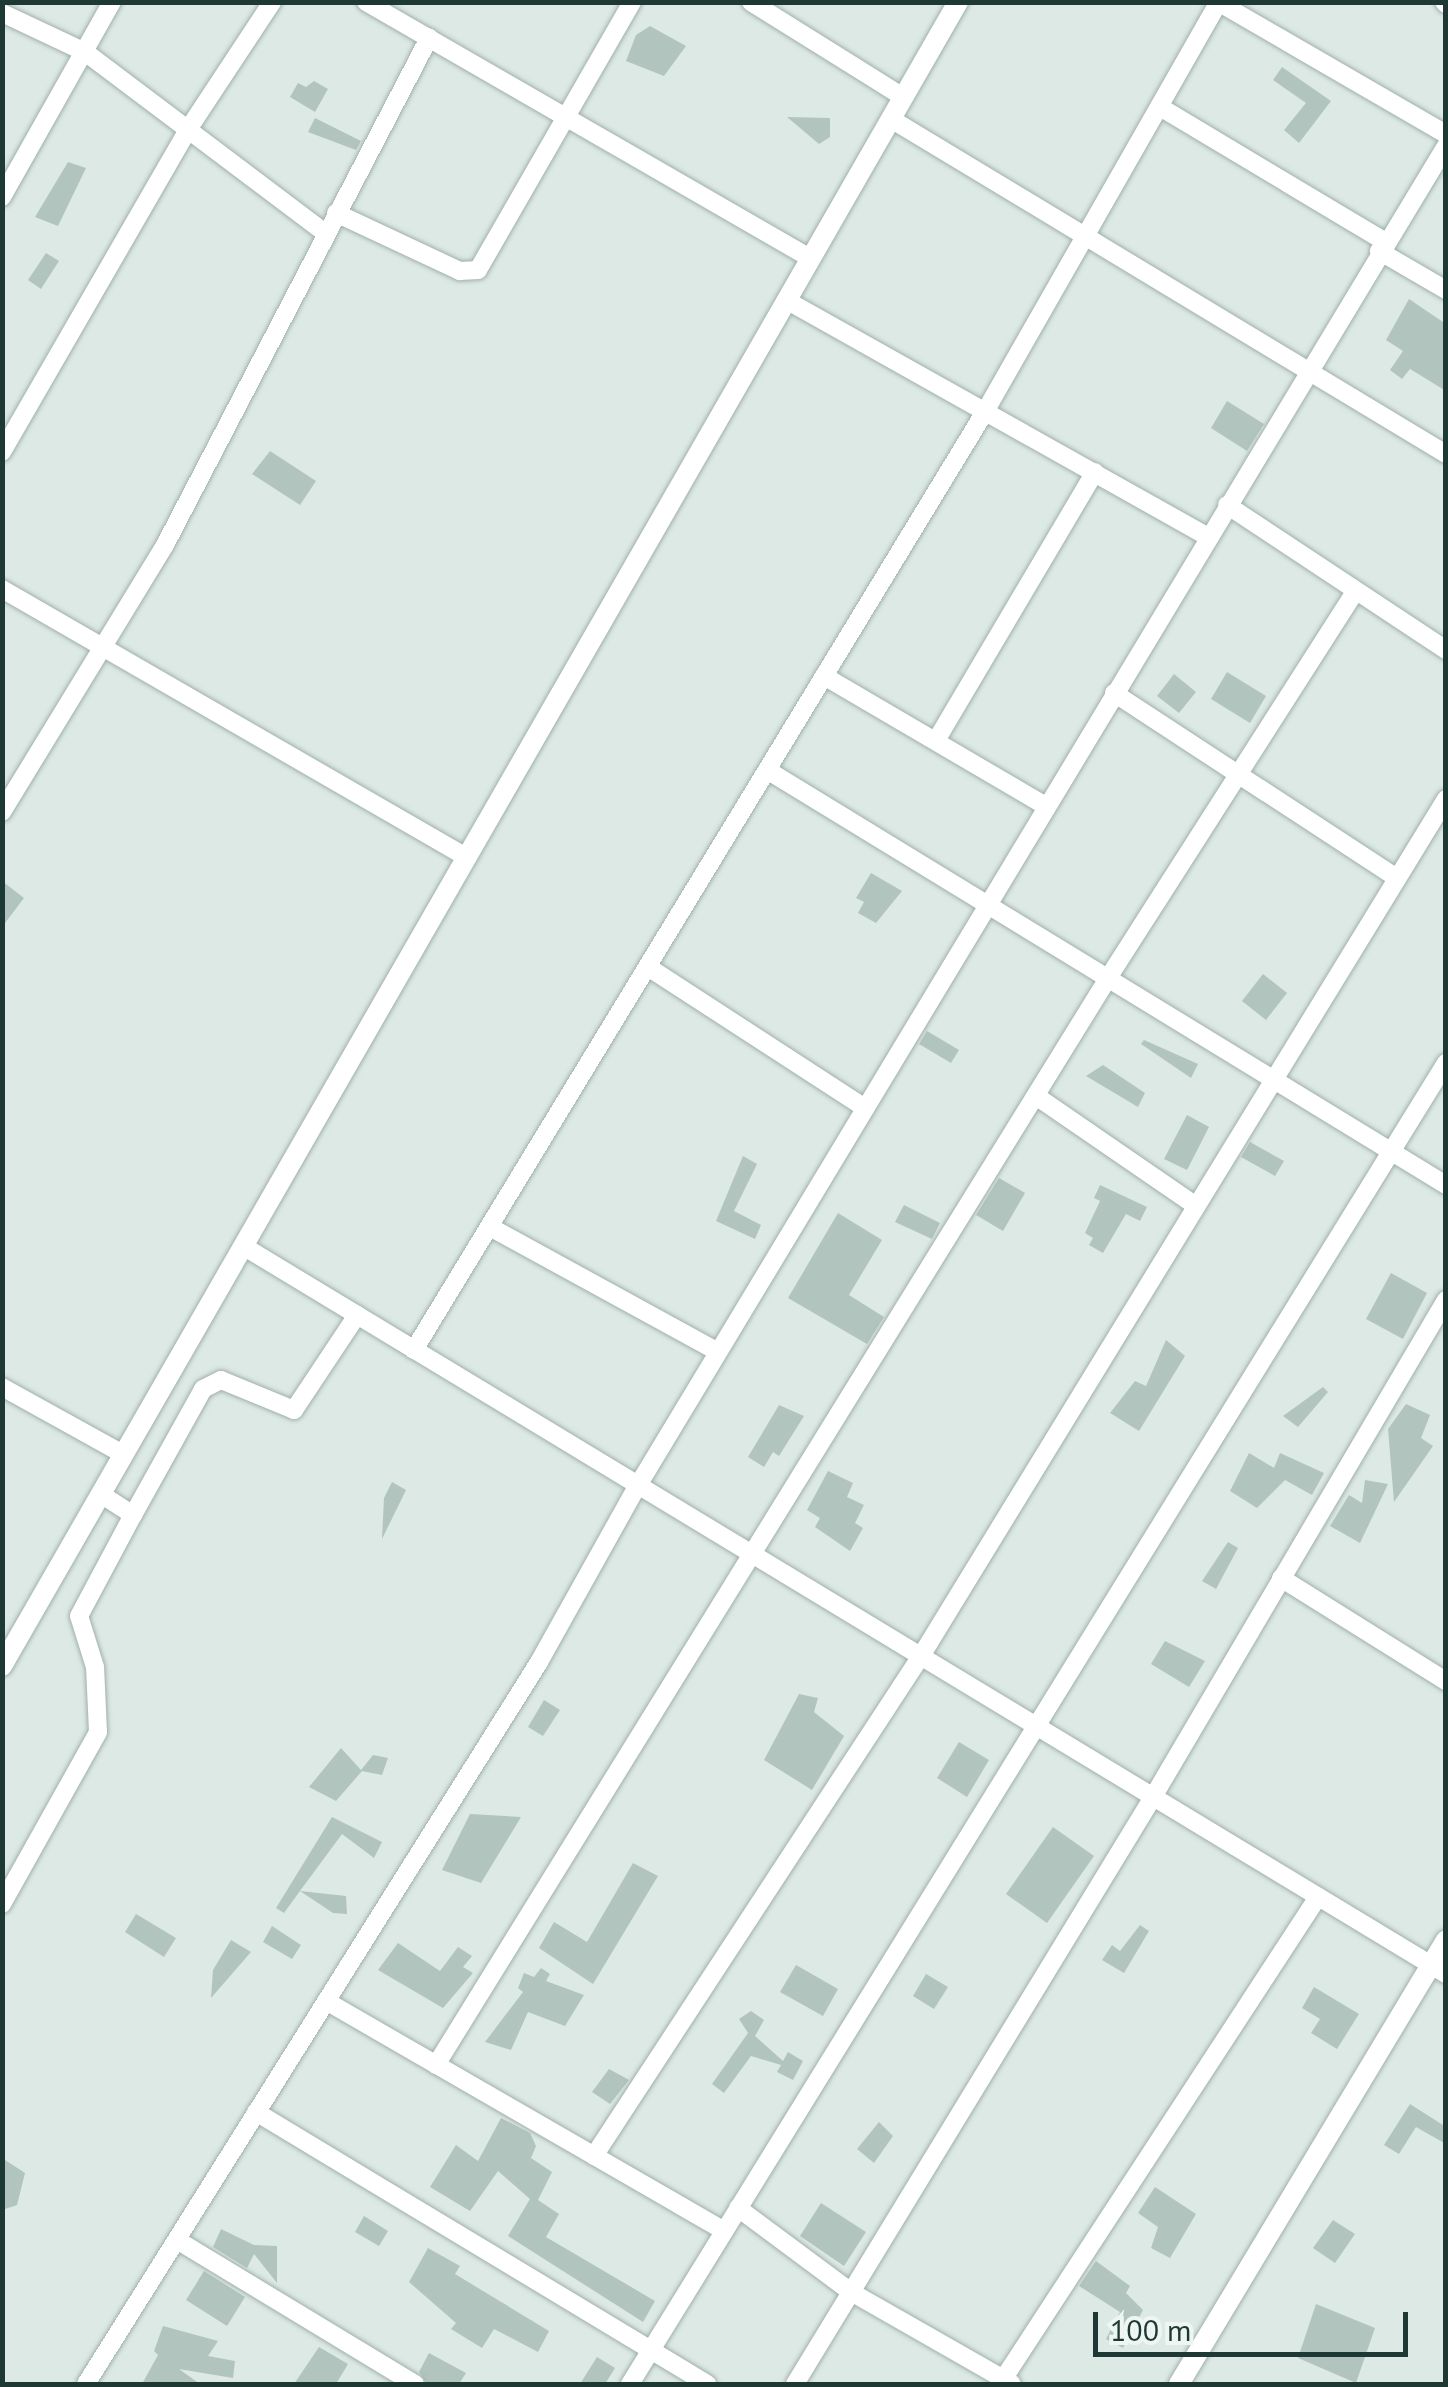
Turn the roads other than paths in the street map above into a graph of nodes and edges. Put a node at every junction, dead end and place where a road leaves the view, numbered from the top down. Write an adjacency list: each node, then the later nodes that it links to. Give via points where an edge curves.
1 (112, 2): 10 (street)
2 (272, 2): 15 (street)
3 (366, 2): 9 (street)
4 (632, 2): 13 (street)
5 (751, 2): 11 (street)
6 (958, 2): 11 (street)
7 (1219, 3): 12 (street); 16 (street)
8 (2, 13): 10 (street)
9 (429, 38): 13 (street); 19 (street)
10 (85, 52): 15 (street); 18 (street)
11 (903, 97): 14 (street)
12 (1160, 107): 20 (street); 22 (street)
13 (566, 117): 19 (street, via 478,270 460,271); 23 (street)
14 (890, 119): 20 (street); 23 (street)
15 (189, 128): 21 (street); 28 (street)
16 (1446, 134)
17 (1446, 146): 22 (street)
18 (2, 197)
19 (336, 213): 21 (street)
20 (1082, 232): 26 (street); 27 (street)
21 (326, 233): 35 (street)
22 (1383, 246): 24 (street); 26 (street)
23 (810, 258): 25 (street)
24 (1446, 290)
25 (786, 300): 27 (street); 45 (street)
26 (1308, 370): 29 (street); 31 (street)
27 (986, 410): 30 (street); 37 (street)
28 (2, 452)
29 (1446, 454)
30 (1095, 472): 32 (street); 39 (street)
31 (1227, 505): 32 (street); 34 (street)
32 (1208, 536): 38 (street)
33 (2, 589): 35 (street)
34 (1355, 592): 36 (street); 41 (street)
35 (106, 649): 44 (street); 45 (street)
36 (1446, 650)
37 (824, 676): 39 (street); 40 (street)
38 (1114, 693): 41 (street); 43 (street)
39 (937, 739): 43 (street)
40 (767, 770): 47 (street); 48 (street)
41 (1238, 774): 46 (street); 49 (street)
42 (1446, 799): 46 (street)
43 (1046, 806): 47 (street)
44 (2, 812)
45 (466, 858): 58 (street)
46 (1397, 878): 51 (street)
47 (987, 903): 49 (street); 53 (street)
48 (648, 966): 53 (street); 57 (street)
49 (1110, 975): 51 (street); 52 (street)
50 (1446, 1063): 54 (street)
51 (1274, 1078): 54 (street); 56 (street)
52 (1036, 1096): 56 (street); 68 (street)
53 (864, 1108): 62 (street)
54 (1392, 1150): 55 (street); 73 (street)
55 (1446, 1186)
56 (1196, 1206): 70 (street)
57 (490, 1227): 61 (street); 62 (street)
58 (243, 1246): 60 (street); 64 (street)
59 (1446, 1300): 69 (street)
60 (357, 1315): 61 (street); 67 (street, via 294,1410 221,1380 203,1389)
61 (414, 1350): 65 (street)
62 (718, 1352): 65 (street)
63 (2, 1386): 64 (street)
64 (123, 1454): 66 (street)
65 (637, 1487): 68 (street); 79 (street, via 539,1662)
66 (101, 1494): 67 (street); 71 (street)
67 (134, 1515): 76 (street, via 79,1616 94,1667 98,1732)
68 (754, 1557): 70 (street); 80 (street)
69 (1282, 1578): 72 (street); 74 (street)
70 (921, 1656): 73 (street); 82 (street)
71 (2, 1666)
72 (1446, 1680)
73 (1036, 1726): 74 (street); 83 (street)
74 (1153, 1797): 75 (street); 86 (street)
75 (1318, 1897): 78 (street); 88 (street)
76 (2, 1904)
77 (1446, 1940): 78 (street)
78 (1438, 1970): 94 (street)
79 (326, 2001): 80 (street); 81 (street)
80 (436, 2065): 82 (street)
81 (256, 2112): 85 (street); 87 (street)
82 (594, 2156): 84 (street)
83 (738, 2208): 84 (street); 86 (street)
84 (724, 2230): 87 (street)
85 (176, 2240): 89 (street); 90 (street)
86 (851, 2292): 88 (street); 93 (street)
87 (650, 2350): 91 (street); 92 (street)
88 (1005, 2383)
89 (86, 2384)
90 (414, 2384)
91 (630, 2384)
92 (708, 2384)
93 (795, 2384)
94 (1178, 2384)

